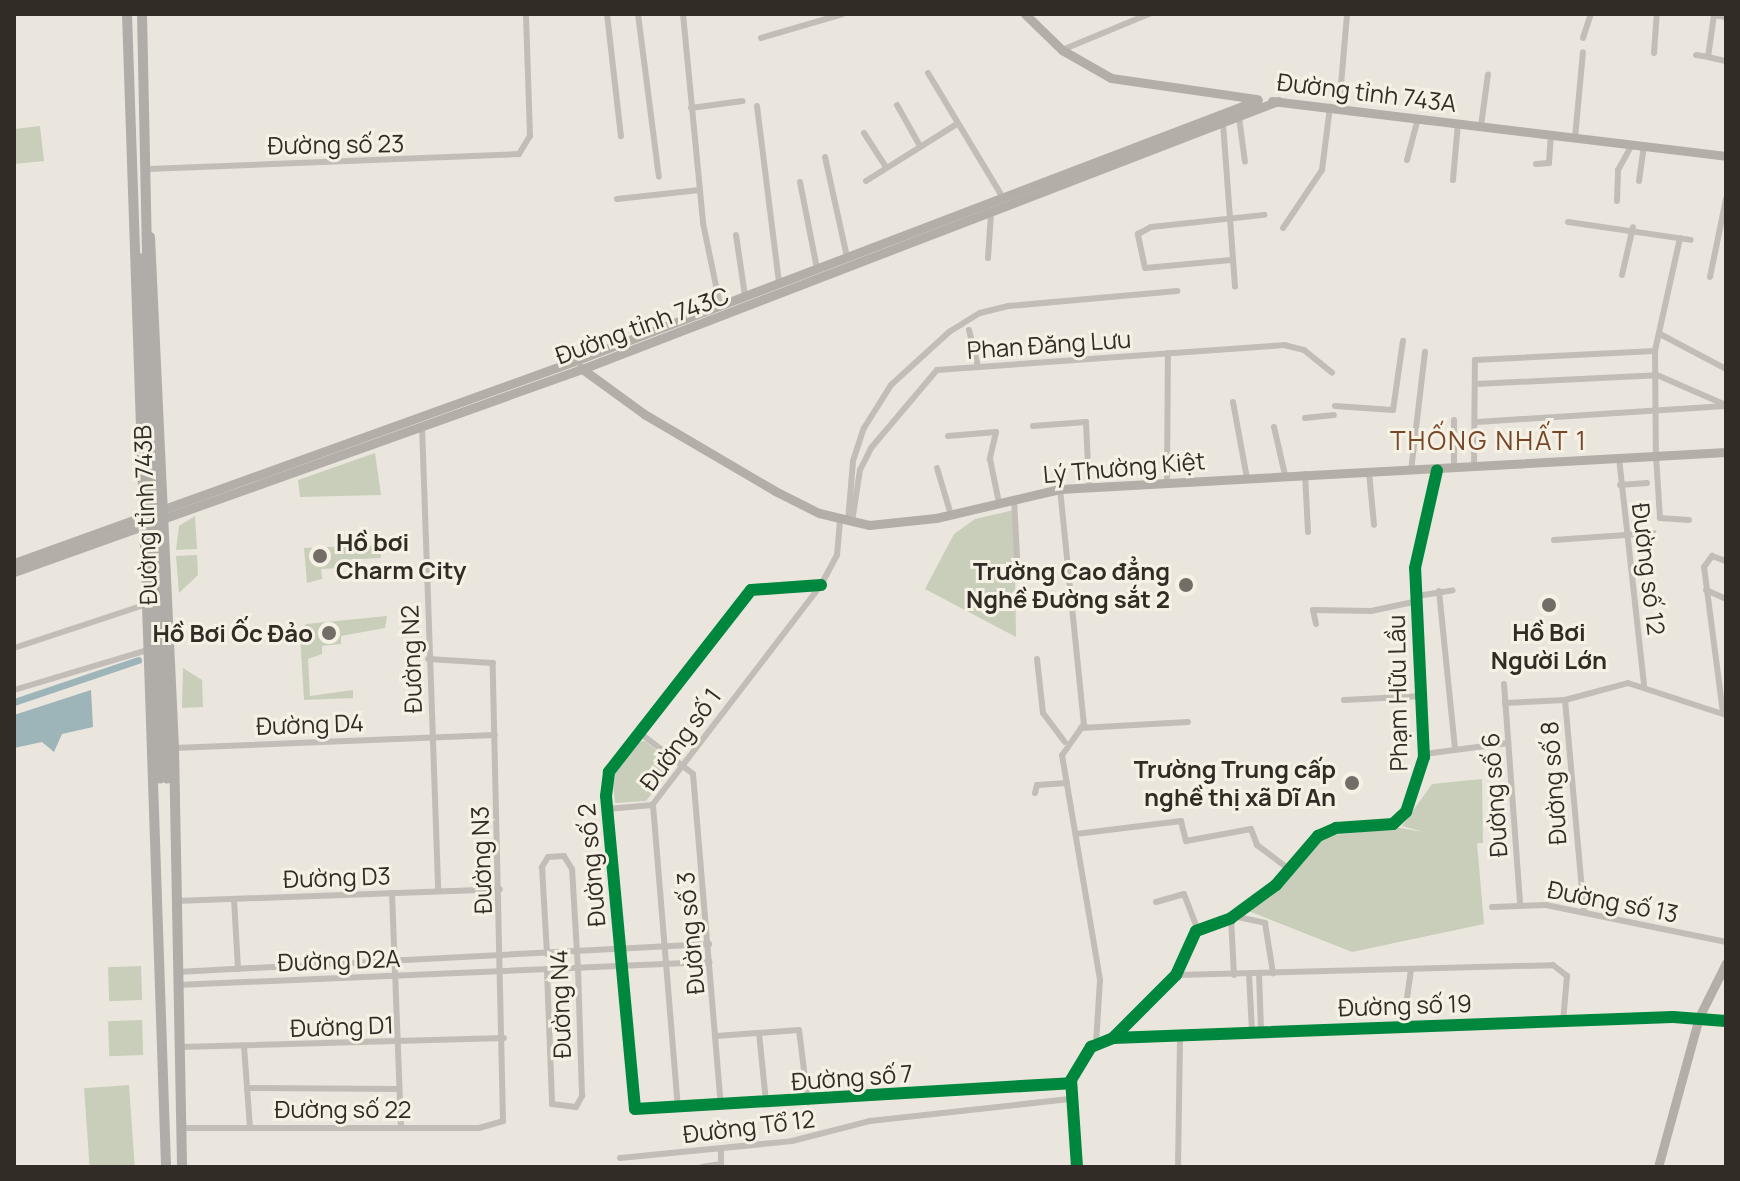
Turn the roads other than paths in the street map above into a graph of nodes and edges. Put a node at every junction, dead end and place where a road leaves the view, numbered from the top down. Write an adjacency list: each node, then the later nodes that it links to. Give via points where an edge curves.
1 (127, 14): 71 (main road, Đường tỉnh 743B)
2 (142, 14): 53 (main road, Đường tỉnh 743B)
3 (526, 14): 53 (street, Đường số 23, via 530,136 523,150 511,157)
4 (607, 14): 42 (street)
5 (638, 14): 54 (street)
6 (683, 14): 32 (street)
7 (843, 14): 16 (street)
8 (1025, 14): 18 (main road, Đường tỉnh 743A)
9 (1149, 14): 14 (street)
10 (1347, 14): 33 (street)
11 (1591, 14): 17 (street)
12 (1657, 14): 20 (street)
13 (1714, 15): 15 (street); 22 (street)
14 (1134, 17): 18 (street)
15 (1726, 17)
16 (761, 38)
17 (1583, 38)
18 (1062, 50): 26 (main road, Đường tỉnh 743A, via 1111,78)
19 (1583, 52): 43 (street)
20 (1654, 53)
21 (1696, 55): 22 (street)
22 (1708, 57): 23 (street)
23 (1726, 61)
24 (928, 73): 38 (street)
25 (1488, 74): 39 (street)
26 (1232, 95): 27 (main road, Đường tỉnh 743A); 34 (main road)
27 (1258, 100): 29 (main road, Đường tỉnh 743A); 34 (main road, Đường tỉnh 743C)
28 (743, 101): 32 (street)
29 (1278, 101): 33 (main road, Đường tỉnh 743A); 34 (main road, Đường tỉnh 743C)
30 (897, 105): 45 (street)
31 (757, 106): 82 (street)
32 (691, 108): 59 (street)
33 (1335, 108): 35 (main road, Đường tỉnh 743A); 69 (street, via 1322,170)
34 (1240, 113): 36 (main road, Đường tỉnh 743C); 50 (street); 60 (main road, Đường tỉnh 743C)
35 (1418, 118): 37 (main road, Đường tỉnh 743A); 49 (street)
36 (1223, 123): 64 (main road, Đường tỉnh 743C); 66 (street)
37 (1458, 123): 39 (main road, Đường tỉnh 743A); 55 (street)
38 (957, 124): 45 (street); 60 (street)
39 (1481, 126): 41 (main road, Đường tỉnh 743A)
40 (864, 133): 52 (street)
41 (1551, 135): 43 (main road, Đường tỉnh 743A); 51 (street, via 1549,163)
42 (621, 136)
43 (1575, 138): 44 (main road, Đường tỉnh 743A)
44 (1632, 145): 46 (main road, Đường tỉnh 743A); 63 (street, via 1618,170)
45 (920, 146): 52 (street)
46 (1644, 146): 47 (main road, Đường tỉnh 743A); 57 (street)
47 (1726, 156)
48 (825, 157): 75 (street)
49 (1407, 160)
50 (1245, 162)
51 (1536, 164)
52 (886, 167): 56 (street)
53 (148, 169): 72 (main road, Đường tỉnh 743B)
54 (659, 177)
55 (1453, 180)
56 (866, 181)
57 (1639, 181)
58 (800, 182): 79 (street)
59 (700, 190): 61 (street); 86 (street)
60 (1003, 198): 75 (main road, Đường tỉnh 743C)
61 (617, 199)
62 (1726, 199): 81 (street)
63 (1617, 201)
64 (991, 214): 77 (street); 95 (main road, Đường tỉnh 743C)
65 (1264, 215): 66 (street)
66 (1226, 220): 78 (street); 78 (street, via 1151,227 1138,234 1140,262 1145,268)
67 (1568, 222): 68 (street)
68 (1633, 227): 73 (street); 80 (street)
69 (1283, 228)
70 (736, 235): 85 (street)
71 (134, 237): 76 (main road, Đường tỉnh 743B); 135 (main road, Đường tỉnh 743B)
72 (150, 237): 76 (main road, Đường tỉnh 743B); 131 (main road, Đường tỉnh 743B)
73 (1680, 238): 74 (street); 88 (street)
74 (1691, 240)
75 (847, 257): 79 (main road, Đường tỉnh 743C)
76 (143, 258): 176 (main road, bridge)
77 (988, 258)
78 (1231, 260): 83 (street)
79 (817, 269): 82 (main road, Đường tỉnh 743C)
80 (1622, 275)
81 (1710, 277)
82 (779, 283): 85 (main road, Đường tỉnh 743C)
83 (1235, 287)
84 (1177, 291): 134 (street, via 1000,308 949,332 891,385 864,428)
85 (745, 296): 86 (main road, Đường tỉnh 743C)
86 (720, 305): 93 (main road, Đường tỉnh 743C)
87 (969, 330): 94 (street)
88 (1660, 334): 90 (street); 96 (street)
89 (1403, 341): 102 (street, via 1393,410)
90 (1655, 351): 98 (street); 99 (street, via 1475,360)
91 (1425, 352): 119 (street)
92 (1168, 353): 94 (street, Phan Đăng Lưu); 97 (street, Phan Đăng Lưu, via 1294,345); 124 (street)
93 (572, 362): 95 (main road, Lý Thường Kiệt); 107 (main road, Đường tỉnh 743C)
94 (978, 367): 134 (street, Phan Đăng Lưu, via 937,370 911,396 860,470)
95 (582, 369): 107 (main road, Đường tỉnh 743C); 134 (main road, Lý Thường Kiệt, via 720,460)
96 (1726, 369)
97 (1332, 373)
98 (1657, 375): 99 (street); 101 (street); 103 (street)
99 (1476, 384): 108 (street)
100 (1233, 402): 123 (street)
101 (1726, 405): 103 (street)
102 (1335, 406)
103 (1655, 409): 108 (street); 113 (street)
104 (1334, 415): 105 (street)
105 (1305, 418)
106 (1454, 420): 117 (street)
107 (420, 421): 131 (main road, Đường tỉnh 743C); 155 (street, Đường N2)
108 (1477, 422): 115 (street)
109 (1033, 426): 127 (street, via 1086,422)
110 (1274, 427): 122 (street)
111 (948, 436): 130 (street, via 996,432 990,459)
112 (1726, 452): 113 (main road, Lý Thường Kiệt)
113 (1656, 456): 114 (main road, Lý Thường Kiệt); 133 (street, via 1661,520)
114 (1619, 458): 115 (main road, Lý Thường Kiệt); 126 (street, Đường số 12)
115 (1474, 466): 117 (main road, Lý Thường Kiệt)
116 (937, 468): 132 (street)
117 (1454, 469): 118 (main road, Lý Thường Kiệt)
118 (1437, 470): 119 (main road, Lý Thường Kiệt); 149 (street, Phạm Hữu Lầu, via 1417,553)
119 (1411, 471): 120 (main road, Lý Thường Kiệt)
120 (1369, 472): 121 (main road, Lý Thường Kiệt); 136 (street)
121 (1305, 474): 122 (main road, Lý Thường Kiệt); 137 (street)
122 (1285, 475): 123 (main road, Lý Thường Kiệt)
123 (1247, 478): 124 (main road, Lý Thường Kiệt)
124 (1167, 483): 127 (main road, Lý Thường Kiệt)
125 (1647, 483): 126 (street)
126 (1620, 485): 138 (street, Đường số 12)
127 (1089, 487): 128 (main road, Lý Thường Kiệt)
128 (1060, 489): 129 (main road, Lý Thường Kiệt); 166 (street)
129 (1014, 499): 130 (main road, Lý Thường Kiệt); 141 (street)
130 (999, 503): 132 (main road, Lý Thường Kiệt)
131 (166, 513): 135 (main road, Đường tỉnh 743C); 172 (main road, Đường tỉnh 743B)
132 (951, 515): 134 (main road, Lý Thường Kiệt, via 887,525)
133 (1689, 520)
134 (847, 521): 145 (street, Đường số 1)
135 (140, 522): 143 (main road, Đường tỉnh 743C); 144 (main road, Đường tỉnh 743C); 151 (main road, Đường tỉnh 743B)
136 (1374, 525)
137 (1308, 532)
138 (1626, 533): 139 (street); 140 (street); 158 (street, Đường số 12)
139 (1654, 533)
140 (1554, 540)
141 (1017, 557)
142 (1726, 561): 147 (street, via 1707,559)
143 (14, 563)
144 (14, 572)
145 (821, 585): 167 (street, Đường số 2, via 751,590); 175 (street, Đường số 1)
146 (1453, 590): 148 (street)
147 (1706, 590): 150 (street); 164 (street)
148 (1439, 591): 149 (street); 173 (street)
149 (1417, 599): 152 (street, via 1371,611 1313,610); 160 (street, Phạm Hữu Lầu)
150 (1726, 599)
151 (144, 605): 153 (street); 154 (main road, Đường tỉnh 743B)
152 (1316, 624)
153 (14, 648)
154 (147, 650): 159 (street); 176 (main road, Đường tỉnh 743B)
155 (428, 659): 168 (street, Đường N3, via 493,663); 169 (street, Đường N2)
156 (1037, 659): 170 (street, via 1043,713)
157 (1504, 684): 163 (street, Đường số 6)
158 (1644, 685): 162 (street); 164 (street)
159 (14, 690)
160 (1423, 696): 161 (street); 174 (street, Phạm Hữu Lầu)
161 (1344, 700)
162 (1565, 700): 163 (street); 192 (street, Đường số 8)
163 (1505, 703): 171 (street, Đường số 6)
164 (1724, 714)
165 (1188, 722): 166 (street)
166 (1081, 728): 170 (street)
167 (640, 733): 175 (street); 181 (street, Đường số 2, via 609,772)
168 (495, 735): 169 (street, Đường D4); 184 (street, Đường N3)
169 (432, 737): 172 (street, Đường D4); 185 (street, Đường N2)
170 (1065, 742): 177 (street)
171 (1508, 743): 173 (street); 190 (street, Đường số 6)
172 (174, 748): 178 (main road, Đường tỉnh 743B)
173 (1455, 748): 174 (street)
174 (1424, 754): 183 (street, Phạm Hữu Lầu, via 1419,787 1399,821 1323,833)
175 (681, 764): 180 (street, Đường số 1); 196 (street, Đường số 3, via 693,774)
176 (161, 782): 178 (main road, Đường tỉnh 743B); 252 (main road, Đường tỉnh 743B)
177 (1067, 783): 179 (street, via 1037,785); 182 (street)
178 (172, 792): 188 (main road, Đường tỉnh 743B)
179 (1035, 793)
180 (653, 805): 181 (street); 197 (street, Đường số 1)
181 (607, 809): 198 (street, Đường số 2)
182 (1076, 834): 183 (street, via 1181,821 1186,841 1251,829 1257,845); 234 (street, via 1100,980)
183 (1289, 869): 193 (street, Phạm Hữu Lầu)
184 (500, 889): 185 (street, Đường D3); 201 (street, Đường N3)
185 (438, 891): 186 (street, Đường D3)
186 (392, 893): 187 (street, Đường D3); 202 (street)
187 (234, 899): 188 (street, Đường D3); 208 (street)
188 (175, 901): 212 (main road, Đường tỉnh 743B)
189 (1156, 902): 194 (street, via 1184,894)
190 (1520, 904): 191 (street, Đường số 13); 192 (street, Đường số 13)
191 (1492, 907)
192 (1584, 912): 195 (street, Đường số 13)
193 (1232, 917): 194 (street, Phạm Hữu Lầu); 215 (street, via 1265,923); 218 (street)
194 (1198, 930): 217 (street)
195 (1726, 942)
196 (709, 944): 197 (street, Đường D2A); 203 (street, Đường số 3)
197 (665, 948): 198 (street, Đường D2A); 205 (street, Đường số 1)
198 (621, 950): 199 (street, Đường D2A); 207 (street, Đường số 2)
199 (576, 953): 200 (street, Đường D2A); 200 (street, Đường N4, via 572,869 564,856 548,857 542,867); 209 (street, Đường N4)
200 (547, 954): 201 (street, Đường D2A)
201 (501, 956): 202 (street, Đường D2A); 213 (street, Đường N3)
202 (393, 961): 206 (street, Đường D2A); 219 (street)
203 (710, 962): 205 (street); 230 (street, Đường số 3)
204 (1726, 963): 223 (main road)
205 (666, 965): 207 (street); 244 (street, Đường số 1)
206 (265, 967): 208 (street, Đường D2A); 220 (street)
207 (622, 968): 209 (street, Đường D2A); 245 (street, Đường số 2)
208 (238, 969): 212 (street, Đường D2A)
209 (578, 969): 211 (street, Đường D2A); 211 (street, Đường N4, via 582,1096 576,1107 557,1108 550,1097)
210 (1411, 969): 215 (street); 222 (street); 225 (street, via 1561,967 1567,976)
211 (547, 971): 213 (street, Đường D2A)
212 (177, 972): 221 (main road, Đường tỉnh 743B)
213 (502, 972): 219 (street, Đường D2A); 231 (street, Đường N3)
214 (1259, 973): 215 (street); 216 (street); 226 (street)
215 (1273, 973)
216 (1249, 974): 218 (street); 227 (street)
217 (1176, 975): 218 (street); 232 (street)
218 (1234, 975)
219 (394, 976): 220 (street, Đường D2A); 233 (street)
220 (266, 981): 221 (street, Đường D2A)
221 (177, 985): 236 (main road, Đường tỉnh 743B)
222 (1407, 998)
223 (1699, 1017): 224 (street, Đường số 19); 225 (street, Đường số 19); 257 (main road)
224 (1726, 1021)
225 (1563, 1022): 226 (street, Đường số 19)
226 (1261, 1031): 227 (street, Đường số 19)
227 (1252, 1032): 229 (street, Đường số 19)
228 (759, 1033): 230 (street); 241 (street); 242 (street, via 801,1032)
229 (1180, 1035): 232 (street, Đường số 19); 256 (street)
230 (716, 1036): 243 (street, Đường số 3)
231 (504, 1038): 233 (street, Đường D1); 246 (street, Đường N3)
232 (1113, 1038): 234 (street)
233 (397, 1042): 235 (street, Đường D1); 239 (street)
234 (1096, 1043): 237 (street, via 1077,1064)
235 (244, 1046): 236 (street, Đường D1); 238 (street)
236 (180, 1047): 249 (main road, Đường tỉnh 743B)
237 (1070, 1083): 240 (street); 242 (street, Đường số 7)
238 (247, 1088): 239 (street); 247 (street)
239 (399, 1089): 248 (street)
240 (1070, 1099): 250 (street, Đường Tổ 12, via 870,1121 792,1141); 255 (street)
241 (766, 1102): 242 (street, Đường số 7); 243 (street, Đường số 7)
242 (808, 1102)
243 (721, 1106): 244 (street, Đường số 7)
244 (678, 1109): 245 (street, Đường số 7)
245 (637, 1111)
246 (503, 1121): 248 (street, Đường số 22, via 479,1128)
247 (250, 1127): 248 (street, Đường số 22); 249 (street, Đường số 22)
248 (401, 1127)
249 (181, 1128): 253 (main road, Đường tỉnh 743B)
250 (721, 1150): 251 (street, Đường Tổ 12); 254 (street, via 721,1164)
251 (620, 1158)
252 (166, 1167)
253 (182, 1167)
254 (702, 1167)
255 (1077, 1167)
256 (1178, 1167)
257 (1658, 1167)

